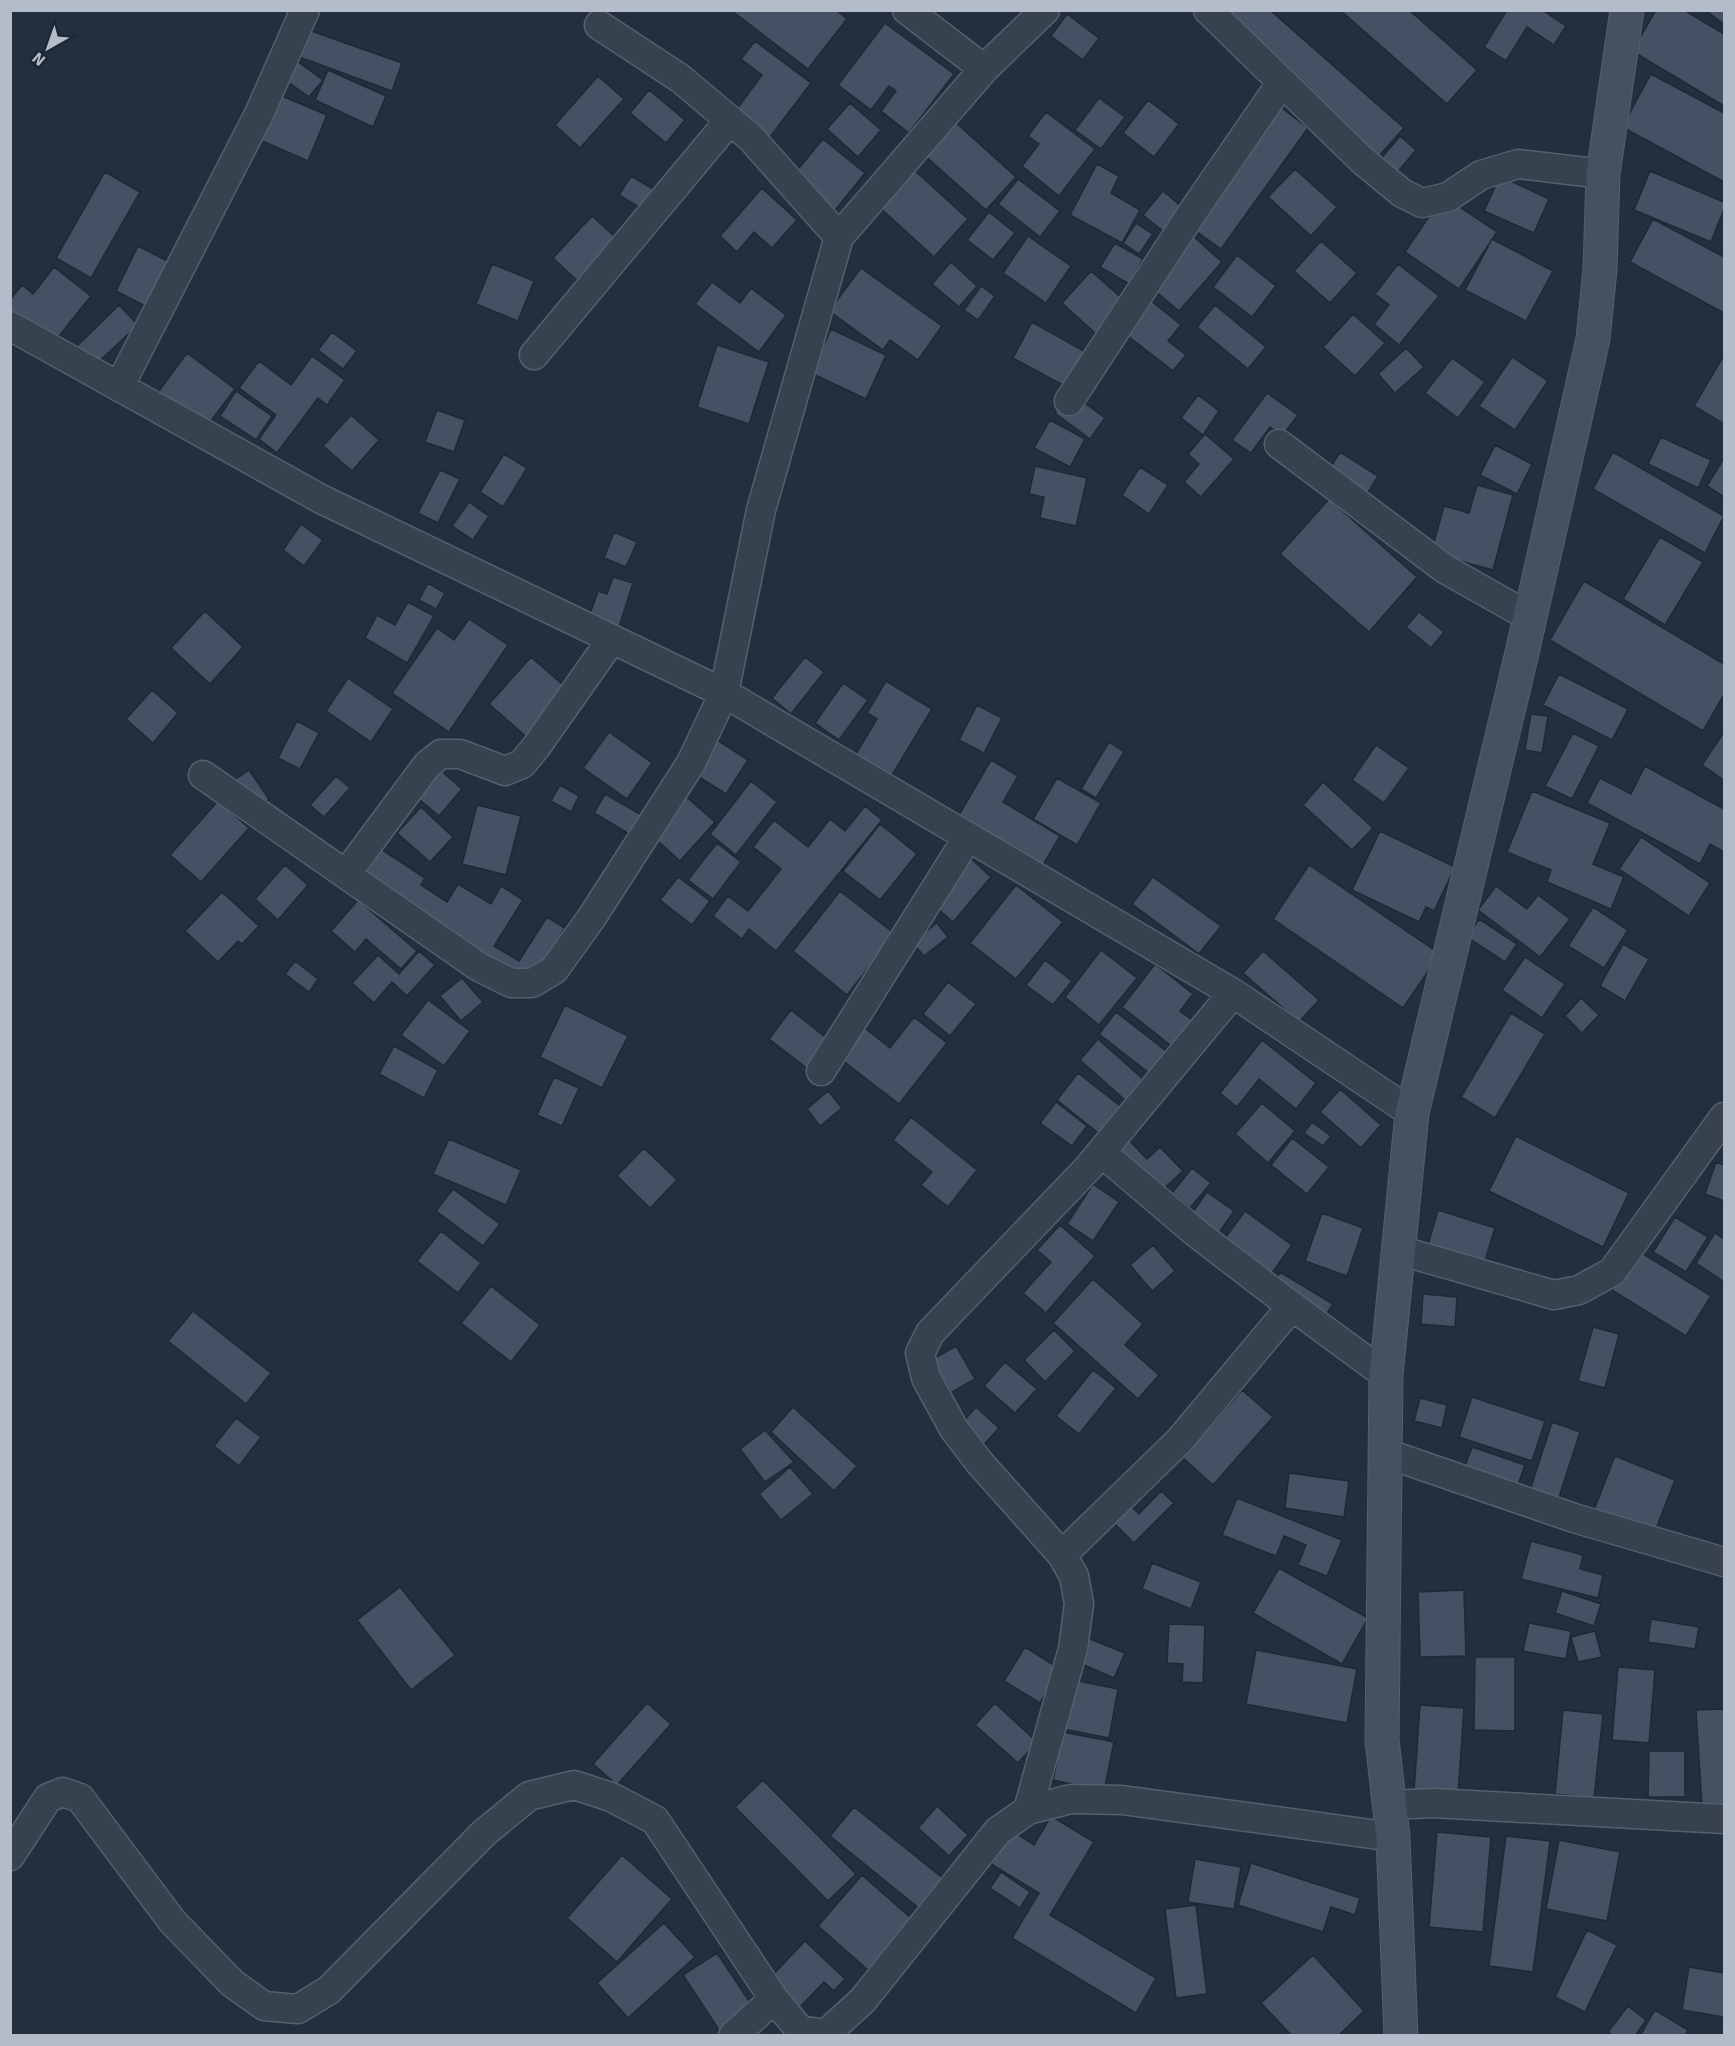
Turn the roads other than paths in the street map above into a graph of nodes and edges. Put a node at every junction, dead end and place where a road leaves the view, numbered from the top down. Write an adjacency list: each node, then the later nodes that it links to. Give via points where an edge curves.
1 (304, 10): 14 (street, via 259,114)
2 (907, 10): 7 (street)
3 (1045, 10): 7 (street)
4 (1208, 10): 8 (street)
5 (1627, 10): 10 (street)
6 (599, 25): 9 (street, via 681,79)
7 (984, 69): 11 (street)
8 (1282, 82): 10 (street, via 1362,160 1402,193 1422,203 1448,197 1481,175 1518,164); 15 (street)
9 (730, 120): 11 (street, via 751,138); 13 (street)
10 (1603, 174): 17 (street, via 1593,339)
11 (839, 237): 19 (street, via 761,510)
12 (10, 326): 14 (street)
13 (534, 355)
14 (119, 387): 18 (street, via 321,499)
15 (1069, 401)
16 (1279, 444): 17 (street, via 1445,569)
17 (1530, 617): 25 (street)
18 (612, 639): 19 (street); 22 (street, via 522,764 505,771 460,754 441,754 427,765)
19 (724, 693): 21 (street); 22 (street, via 691,763 592,917 554,970 532,983 511,983 479,967)
20 (203, 774): 22 (street)
21 (968, 837): 23 (street); 24 (street)
22 (346, 874)
23 (1233, 993): 25 (street); 27 (street)
24 (821, 1071)
25 (1412, 1113): 28 (street)
26 (1725, 1117): 28 (street, via 1612,1272 1579,1290 1554,1295)
27 (1101, 1152): 29 (street, via 1195,1232); 32 (street, via 930,1333 920,1353 926,1378 954,1429)
28 (1398, 1250): 30 (street)
29 (1292, 1306): 30 (street); 32 (street, via 1180,1440)
30 (1386, 1375): 31 (street)
31 (1385, 1453): 33 (street, via 1574,1518); 36 (street, via 1382,1740)
32 (1062, 1555): 34 (street, via 1074,1576 1079,1604 1073,1649)
33 (1725, 1562)
34 (1028, 1810): 36 (street, via 1071,1799 1122,1800); 38 (street, via 998,1831 863,2000 826,2034 801,2030)
35 (1725, 1819): 36 (street, via 1433,1803)
36 (1391, 1821): 40 (street)
37 (10, 1856): 38 (street, via 48,1798 63,1792 80,1798 172,1921 232,1983 264,2006 298,2009 329,1990 484,1833 529,1796 574,1785 611,1797 655,1821)
38 (774, 1999): 39 (street)
39 (733, 2036)
40 (1401, 2036)

